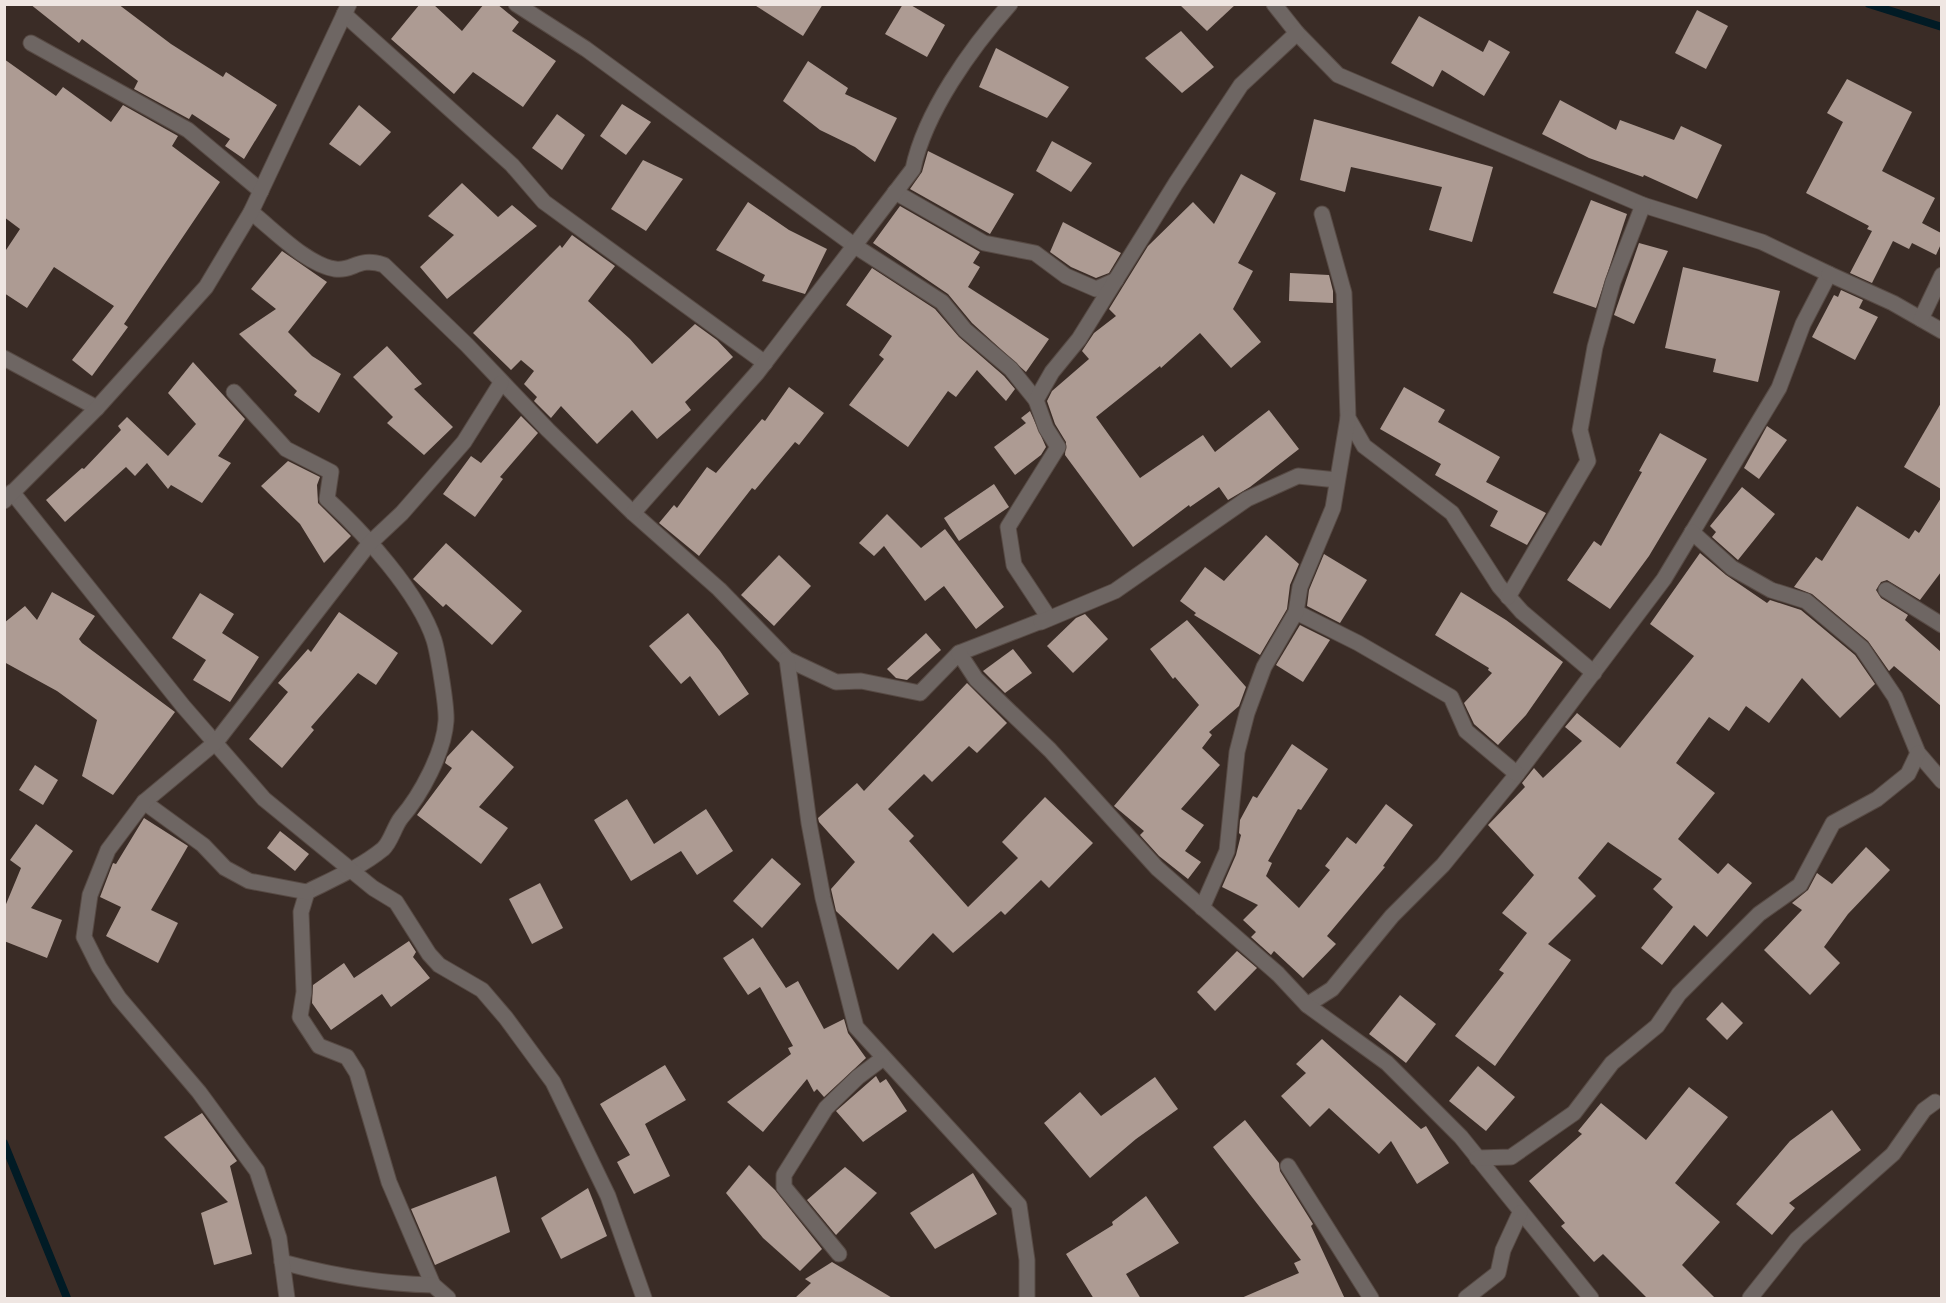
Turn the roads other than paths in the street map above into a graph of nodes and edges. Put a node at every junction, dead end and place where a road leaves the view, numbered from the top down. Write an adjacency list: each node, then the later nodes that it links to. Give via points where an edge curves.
1 (516, 4): 12 (street, via 586,49)
2 (1010, 4): 8 (street, via 932,112 913,169)
3 (1274, 4): 5 (street)
4 (346, 9): 7 (street); 19 (street, via 512,165 544,202)
5 (1297, 33): 9 (street, via 1338,75); 15 (street, via 1241,85)
6 (31, 43): 7 (street, via 188,130)
7 (261, 191): 10 (street)
8 (895, 192): 12 (street); 15 (street, via 984,243 1035,253 1066,276 1096,289)
9 (1643, 205): 13 (street, via 1762,242); 31 (street, via 1613,282 1595,347 1580,430 1588,461)
10 (251, 212): 20 (street, via 317,264 338,270 370,260 384,265); 23 (street, via 206,287)
11 (1322, 214): 24 (street, via 1344,293)
12 (855, 246): 19 (street); 22 (street, via 942,302 965,330 1011,369)
13 (1829, 274): 16 (street); 28 (street, via 1803,324 1779,388)
14 (1941, 275): 16 (street)
15 (1116, 280): 22 (street)
16 (1921, 319): 17 (street)
17 (1941, 331)
18 (4, 358): 23 (street)
19 (765, 363): 27 (street)
20 (501, 383): 27 (street); 29 (street, via 464,442 402,513)
21 (234, 392): 29 (street, via 286,448 331,472 327,499)
22 (1036, 400): 33 (street, via 1058,447 1008,527 1014,565)
23 (97, 408): 26 (street)
24 (1348, 418): 25 (street); 31 (street, via 1364,446 1452,513)
25 (1337, 480): 32 (street, via 1333,508 1300,587); 33 (street, via 1298,476 1247,499 1115,591)
26 (8, 496): 38 (street)
27 (633, 513): 36 (street, via 719,589)
28 (1692, 532): 37 (street, via 1664,579); 39 (street, via 1732,568 1771,590 1806,601 1862,648 1895,697)
29 (369, 544): 38 (street); 43 (street, via 411,594 434,640 447,720 418,799 398,822 385,848)
30 (1886, 590): 34 (street)
31 (1508, 597): 37 (street)
32 (1296, 612): 40 (street, via 1451,697 1466,731); 45 (street, via 1264,667 1247,713 1237,752 1227,851)
33 (1049, 618): 35 (street)
34 (1941, 625)
35 (959, 653): 36 (street, via 920,693 861,681 836,682); 45 (street, via 976,679 1050,750 1157,868)
36 (787, 659): 47 (street, via 823,898 856,1027)
37 (1594, 673): 40 (street)
38 (216, 742): 42 (street); 43 (street, via 264,799)
39 (1918, 753): 41 (street); 49 (street, via 1908,774 1877,799 1833,823 1800,885 1759,914 1679,994 1657,1026 1612,1063 1574,1113 1511,1157)
40 (1517, 774): 46 (street, via 1443,865 1392,916 1332,989)
41 (1941, 781)
42 (144, 802): 44 (street, via 203,845 225,868 249,882); 53 (street, via 108,850 90,895 84,937 119,998 199,1092 257,1171 279,1238)
43 (351, 870): 44 (street); 57 (street, via 396,902 439,965 482,990 553,1082 608,1196)
44 (307, 892): 54 (street, via 301,912 304,992 300,1017 319,1046 347,1057 357,1074 389,1182)
45 (1202, 908): 46 (street)
46 (1308, 1005): 49 (street, via 1387,1064)
47 (882, 1059): 52 (street, via 826,1108 784,1175 784,1187); 58 (street, via 1019,1205 1027,1260)
48 (1939, 1101): 62 (street, via 1924,1110 1893,1154 1797,1239)
49 (1477, 1158): 51 (street)
50 (1288, 1166): 59 (street)
51 (1521, 1213): 60 (street, via 1503,1250 1498,1273); 61 (street)
52 (839, 1254)
53 (282, 1262): 54 (street, via 332,1276); 55 (street)
54 (433, 1285): 56 (street)
55 (287, 1299)
56 (448, 1299)
57 (644, 1299)
58 (1027, 1299)
59 (1371, 1299)
60 (1466, 1299)
61 (1591, 1299)
62 (1750, 1299)

